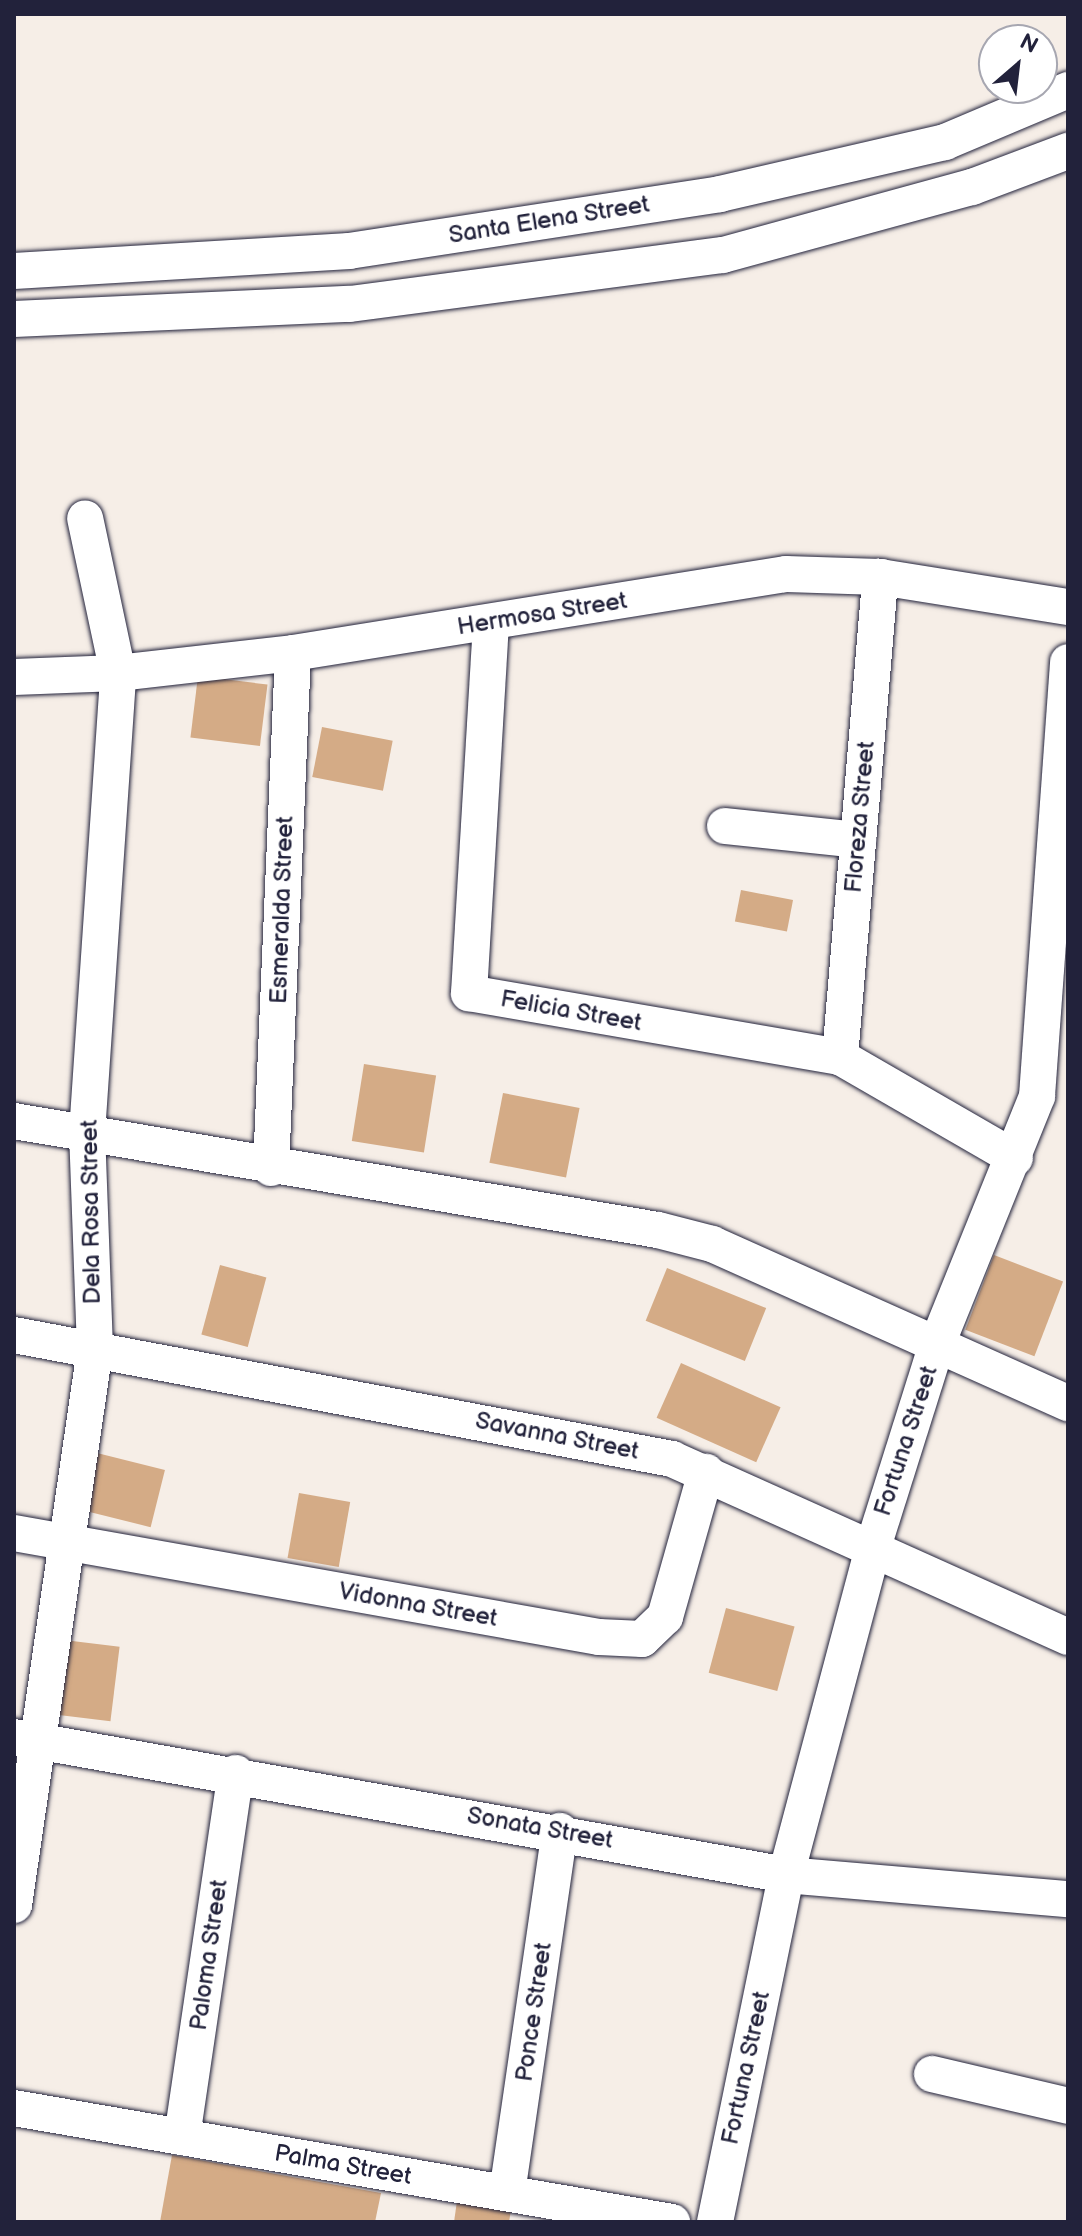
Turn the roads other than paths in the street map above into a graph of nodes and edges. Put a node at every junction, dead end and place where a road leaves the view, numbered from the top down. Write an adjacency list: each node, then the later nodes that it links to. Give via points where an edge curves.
1 (1068, 90): 3 (street, Santa Elena Street, via 945,142 720,194 349,251)
2 (1068, 151): 4 (street, via 972,187 723,255 350,304)
3 (14, 271)
4 (14, 319)
5 (85, 518): 11 (street, Dela Rosa Street)
6 (880, 577): 7 (street, Hermosa Street); 8 (street, Hermosa Street, via 786,574); 14 (street, Floreza Street)
7 (1068, 607)
8 (491, 623): 9 (street, Hermosa Street); 15 (street, Felicia Street, via 469,993)
9 (293, 653): 11 (street, Hermosa Street); 19 (street, Esmeralda Street)
10 (1068, 662): 18 (street, Fortuna Street, via 1037,1096)
11 (118, 673): 12 (street, Hermosa Street); 17 (street, Dela Rosa Street)
12 (14, 677)
13 (725, 826): 14 (street)
14 (858, 840): 15 (street, Floreza Street)
15 (840, 1057): 18 (street, Felicia Street)
16 (14, 1121): 17 (street)
17 (87, 1133): 19 (street); 22 (street, Dela Rosa Street)
18 (1015, 1158): 21 (street, Fortuna Street)
19 (271, 1168): 21 (street, via 658,1230 712,1244)
20 (14, 1335): 22 (street, Savanna Street)
21 (937, 1344): 23 (street); 27 (street, Fortuna Street)
22 (95, 1349): 24 (street, Savanna Street, via 643,1452); 26 (street, Dela Rosa Street)
23 (1068, 1403)
24 (706, 1472): 26 (street, Vidonna Street, via 665,1617 642,1639 599,1637); 27 (street, Savanna Street)
25 (14, 1533): 26 (street, Vidonna Street)
26 (68, 1542): 29 (street, Dela Rosa Street)
27 (873, 1547): 28 (street, Savanna Street); 32 (street, Fortuna Street)
28 (1068, 1637)
29 (27, 1739): 30 (street, Sonata Street); 34 (street, Dela Rosa Street)
30 (236, 1773): 31 (street, Sonata Street); 38 (street, Paloma Street)
31 (560, 1831): 32 (street, Sonata Street); 39 (street, Ponce Street)
32 (786, 1875): 33 (street, Sonata Street); 41 (street, Fortuna Street)
33 (1068, 1899)
34 (14, 1905)
35 (932, 2074): 36 (street)
36 (1068, 2106)
37 (14, 2108): 38 (street, Palma Street)
38 (182, 2137): 39 (street, Palma Street)
39 (507, 2193): 40 (street, Palma Street)
40 (672, 2222)
41 (715, 2222)

